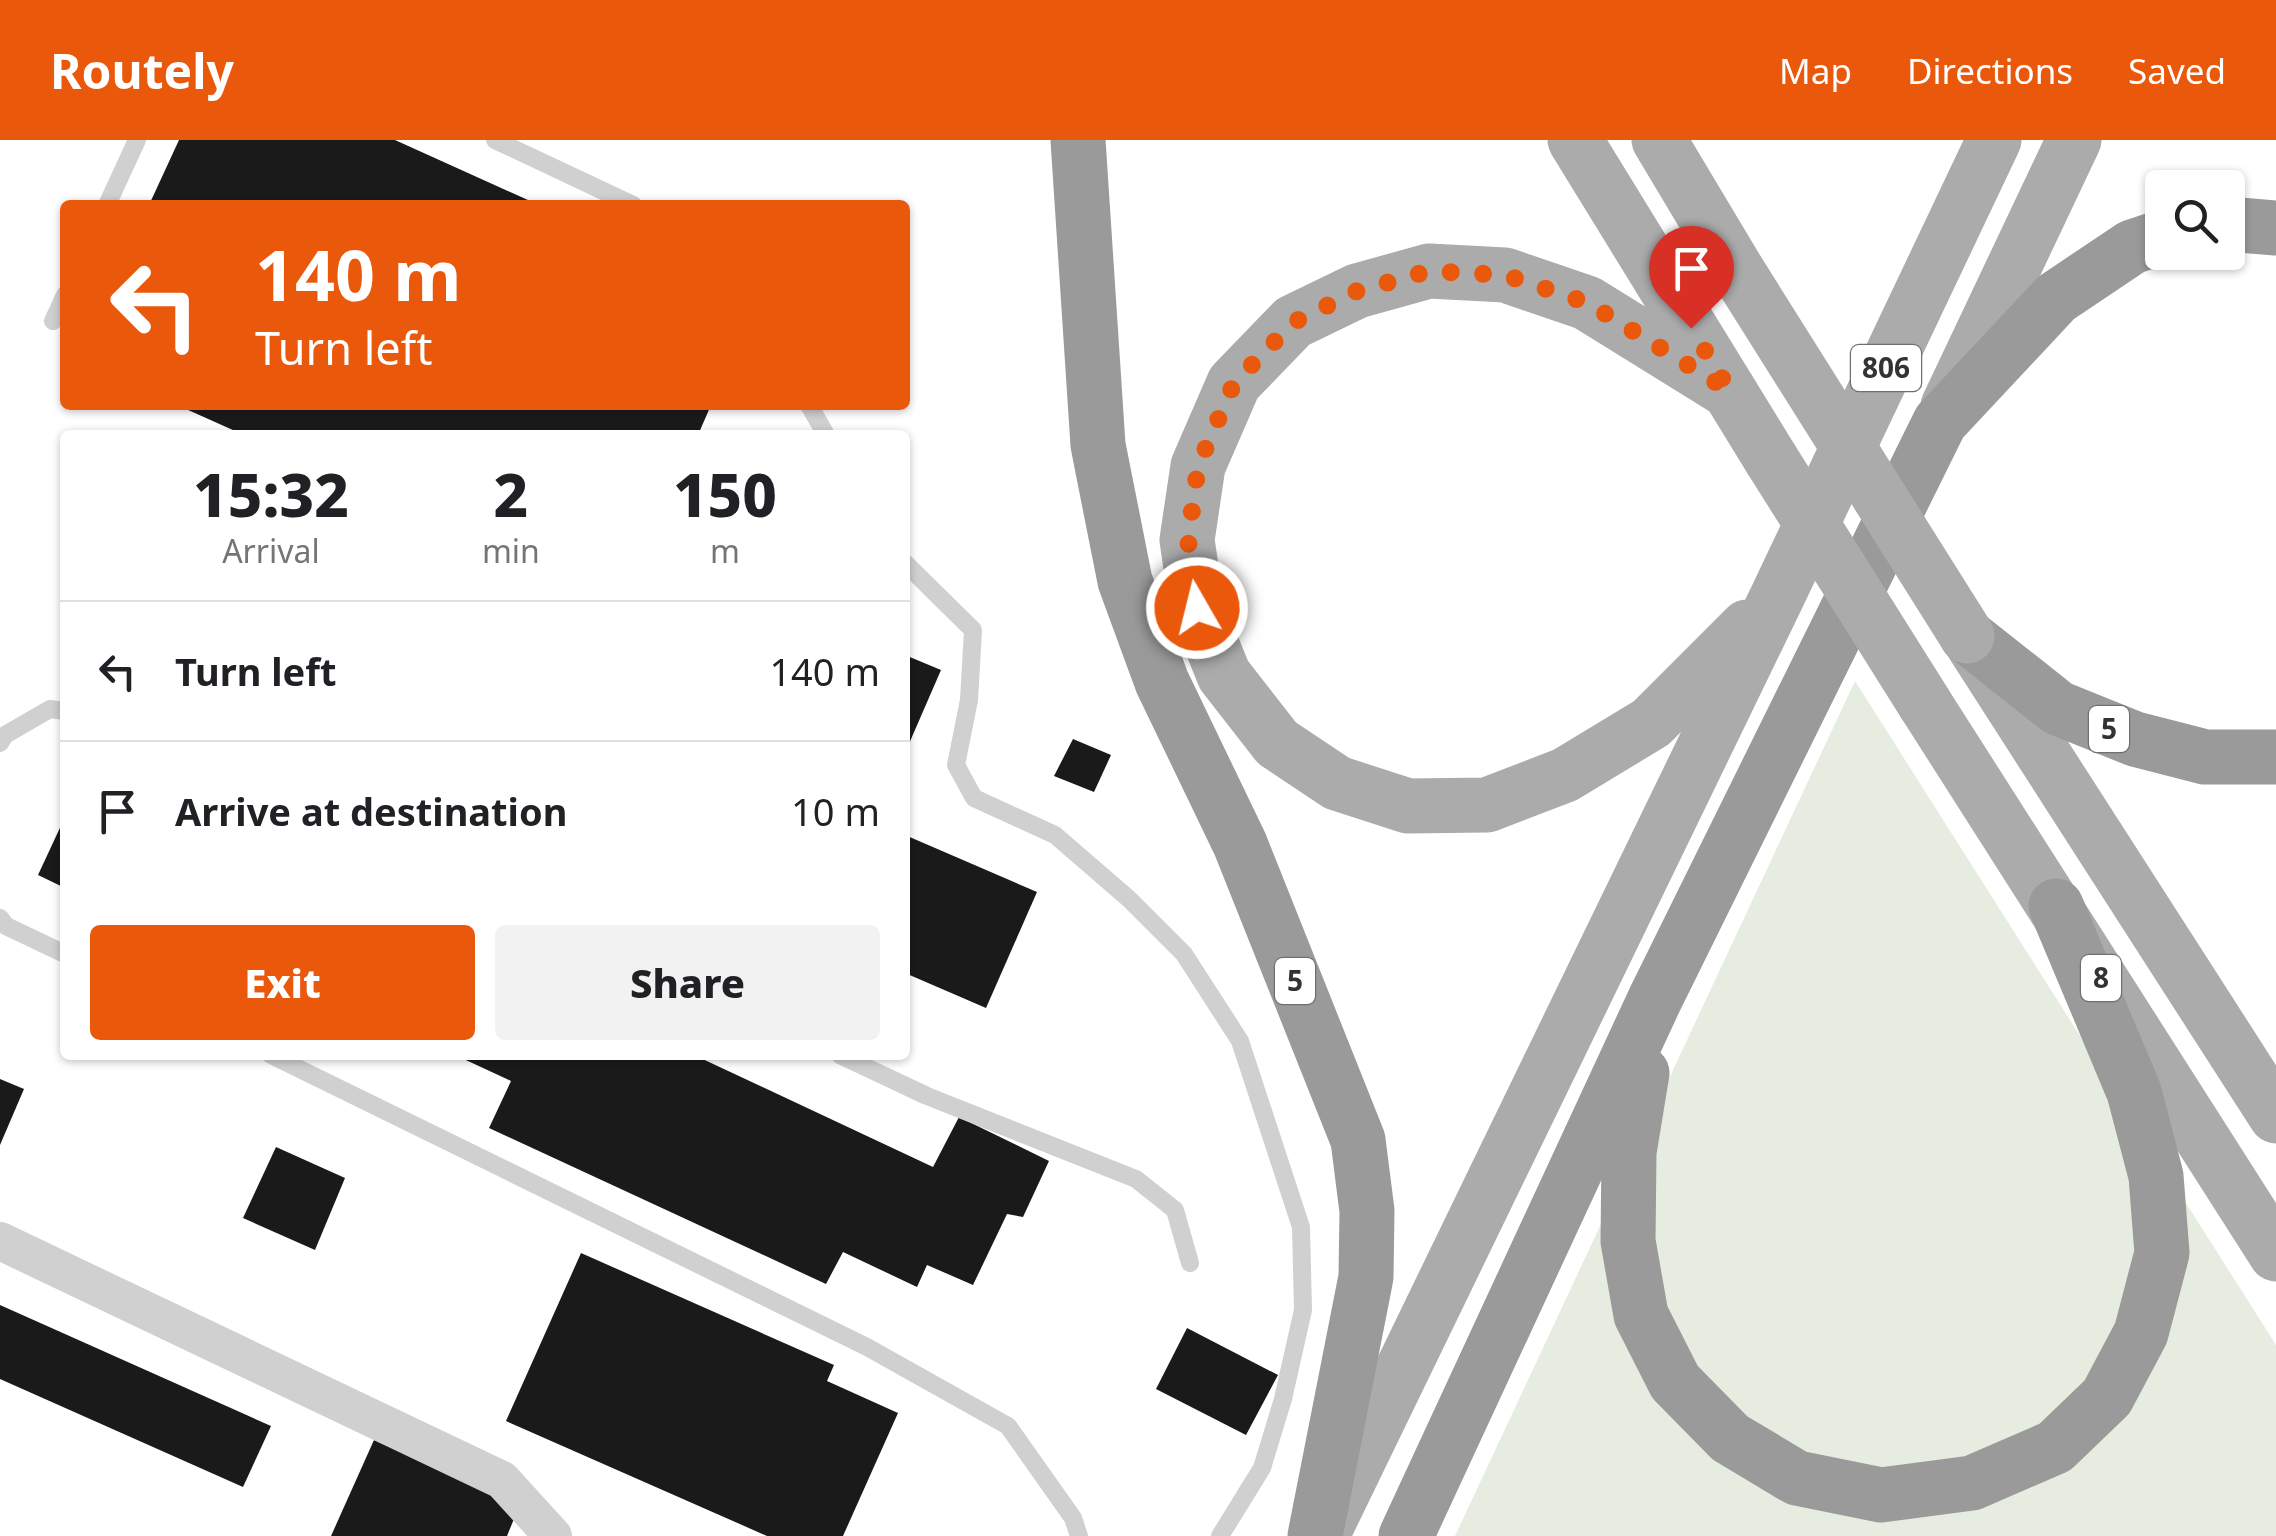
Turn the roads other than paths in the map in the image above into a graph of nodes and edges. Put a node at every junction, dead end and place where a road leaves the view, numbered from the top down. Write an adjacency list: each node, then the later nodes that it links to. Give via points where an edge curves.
1 (137, 140): 8 (lane)
2 (495, 140): 9 (lane)
3 (1078, 140): 36 (highway, 5, via 1098,445 1124,581 1162,682 1240,844 1358,1140 1366,1277)
4 (1575, 140): 15 (main road, 8)
5 (1658, 140): 19 (main road, 5, bridge)
6 (1994, 140): 18 (main road, 806)
7 (2074, 140): 16 (main road, 806)
8 (109, 200)
9 (622, 200)
10 (2245, 225): 11 (highway)
11 (2276, 228)
12 (2145, 243): 16 (highway, via 2056,298)
13 (60, 306): 14 (lane)
14 (53, 321)
15 (1730, 391): 18 (main road, via 1588,303 1505,275 1429,271 1357,291 1294,322 1234,383 1198,466 1188,540 1197,608 1224,675 1277,743 1337,784 1408,806 1487,805 1564,775 1650,722); 23 (main road, 8, bridge)
16 (1940, 422): 26 (highway)
17 (910, 568): 35 (lane, via 974,630 970,700 956,765 974,798 1055,835 1184,954 1240,1041 1301,1227 1303,1310 1284,1399 1262,1468)
18 (1777, 597): 36 (main road)
19 (1967, 636): 22 (highway, 5, via 2058,708 2119,733 2205,757); 29 (main road, 8)
20 (60, 710): 21 (lane, via 50,709)
21 (0, 743)
22 (2276, 757)
23 (2056, 906): 26 (highway, via 2134,1092 2156,1176 2162,1253 2141,1333 2107,1397 2054,1447 1972,1483 1881,1495 1797,1478 1730,1438 1675,1382 1641,1314 1628,1241 1628,1152); 31 (main road, 8)
24 (0, 918): 25 (lane)
25 (60, 952)
26 (1655, 999): 37 (highway)
27 (281, 1060): 34 (lane, via 867,1347 1008,1426)
28 (851, 1060): 32 (lane, via 1136,1178 1175,1210)
29 (2276, 1116)
30 (0, 1240): 33 (street, via 502,1480)
31 (2276, 1254)
32 (1190, 1263)
33 (553, 1536)
34 (1079, 1536)
35 (1220, 1536)
36 (1318, 1536)
37 (1406, 1536)

